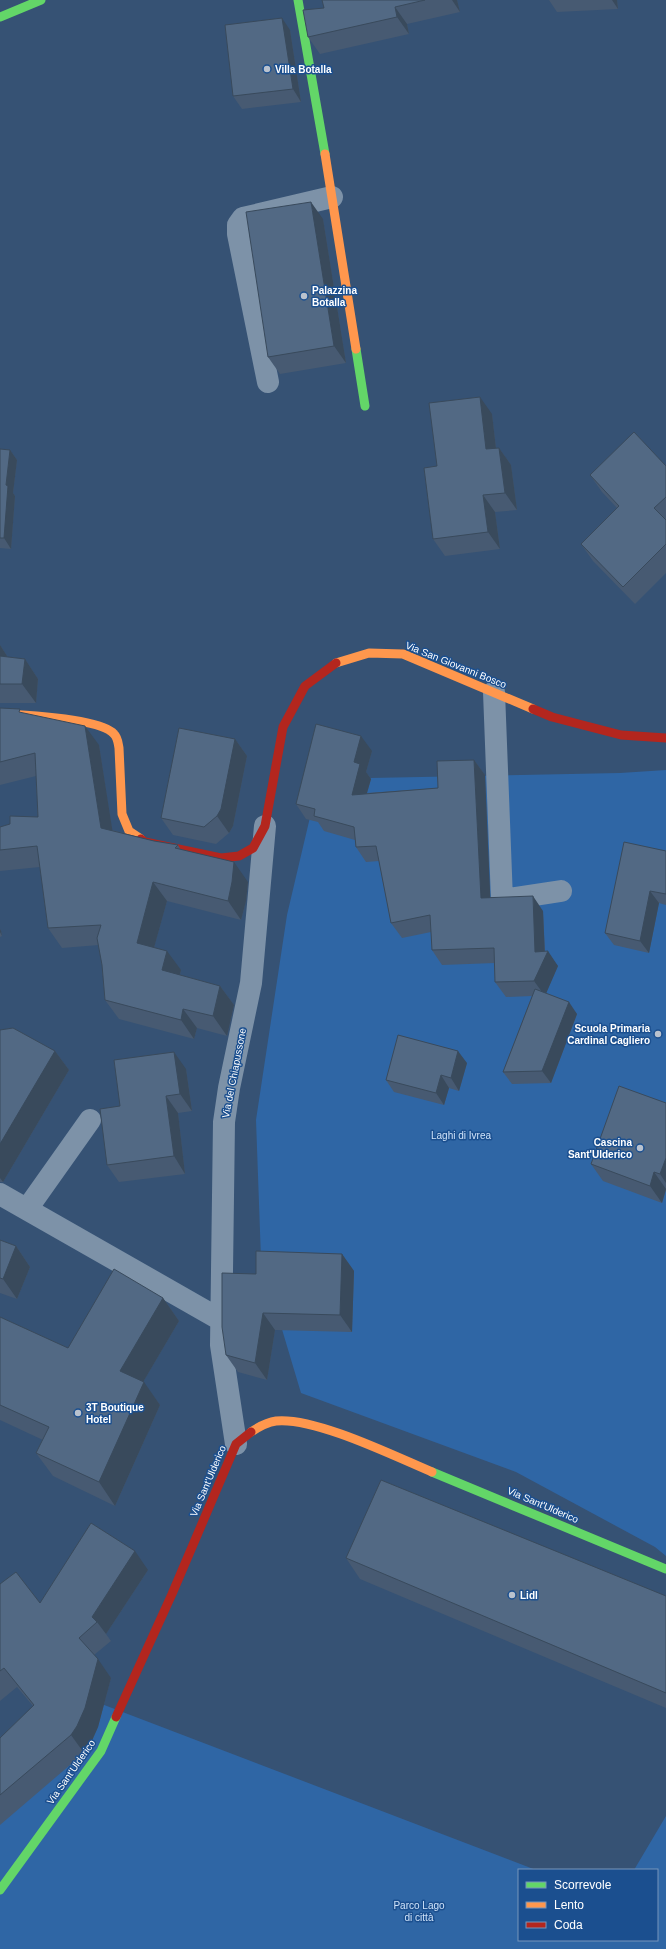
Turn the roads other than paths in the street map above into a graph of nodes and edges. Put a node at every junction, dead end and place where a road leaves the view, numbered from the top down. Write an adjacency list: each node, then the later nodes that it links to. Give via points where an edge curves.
1 (40, 0): 3 (street)
2 (298, 0): 4 (street)
3 (0, 17)
4 (332, 197): 5 (street, via 242,218 238,224); 6 (street)
5 (268, 382)
6 (365, 406)
7 (494, 692): 9 (street, Via San Giovanni Bosco, via 560,719 621,735); 10 (street, Via San Giovanni Bosco, via 403,654 369,653 335,663 305,686 283,727); 11 (street, via 502,900)
8 (0, 714): 10 (street, Via San Giovanni Bosco, via 57,717 103,727 114,733 119,748 122,814 129,831 145,842 221,858 239,856 253,848)
9 (666, 738)
10 (265, 826): 15 (street, Via del Chiapussone, via 251,983 224,1122)
11 (561, 891)
12 (90, 1120): 14 (street)
13 (0, 1194): 14 (street)
14 (27, 1209): 15 (street)
15 (221, 1320): 16 (street, Via del Chiapussone, via 221,1345)
16 (236, 1444): 17 (street, Via Sant'Ulderico, via 254,1430 274,1421 322,1429 360,1442); 18 (street, Via Sant'Ulderico, via 101,1751)
17 (666, 1569)
18 (0, 1890)

